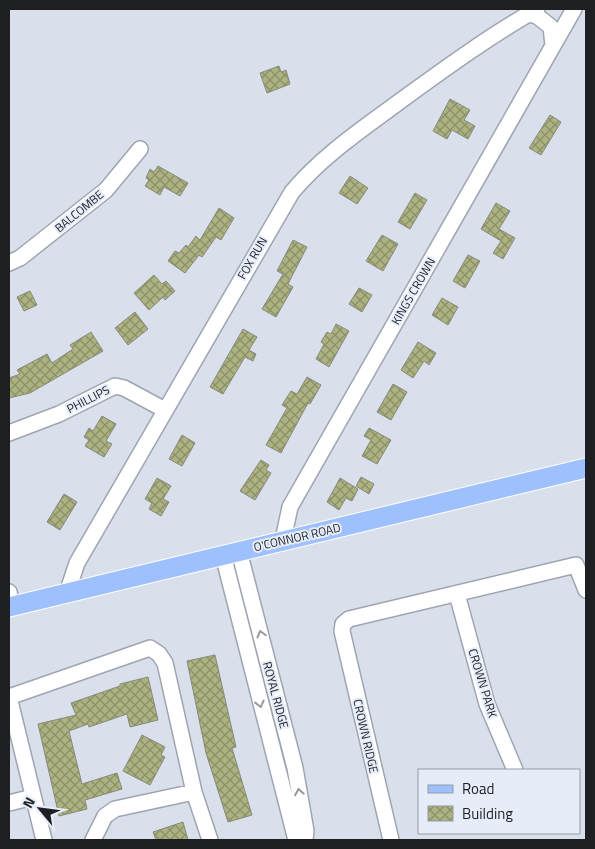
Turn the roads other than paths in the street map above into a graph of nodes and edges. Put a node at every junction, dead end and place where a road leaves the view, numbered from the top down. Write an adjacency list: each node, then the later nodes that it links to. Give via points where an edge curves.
1 (574, 9): 3 (street, KINGS CROWN)
2 (532, 11): 3 (street, via 551,27); 6 (street, FOX RUN, via 489,37 408,95 344,142 308,174 275,218)
3 (553, 45): 9 (street, KINGS CROWN, via 290,507)
4 (140, 149): 5 (street, BALCOMBE, via 106,190 20,258)
5 (9, 263)
6 (165, 410): 7 (street, PHILLIPS, via 115,386 59,414); 12 (street, FOX RUN, via 77,563)
7 (9, 433)
8 (586, 468): 9 (main road, O'CONNOR ROAD)
9 (283, 540): 10 (main road, O'CONNOR ROAD)
10 (231, 553): 12 (main road, O'CONNOR ROAD); 23 (street, ROYAL RIDGE, one-way to 23); 24 (street, ROYAL RIDGE, one-way to 10, via 295,768)
11 (586, 590): 13 (street, via 576,565)
12 (67, 593): 14 (main road, O'CONNOR ROAD)
13 (457, 594): 16 (street, CROWN PARK, via 487,704); 25 (street, CROWN RIDGE, via 349,619 343,624)
14 (10, 602)
15 (9, 697): 17 (street, via 150,648 165,663); 18 (street)
16 (515, 769)
17 (194, 792): 21 (street, via 115,809 105,816); 22 (street)
18 (33, 797): 19 (street); 20 (street)
19 (9, 803)
20 (44, 840)
21 (93, 840)
22 (210, 840)
23 (296, 840)
24 (305, 840)
25 (391, 840)

